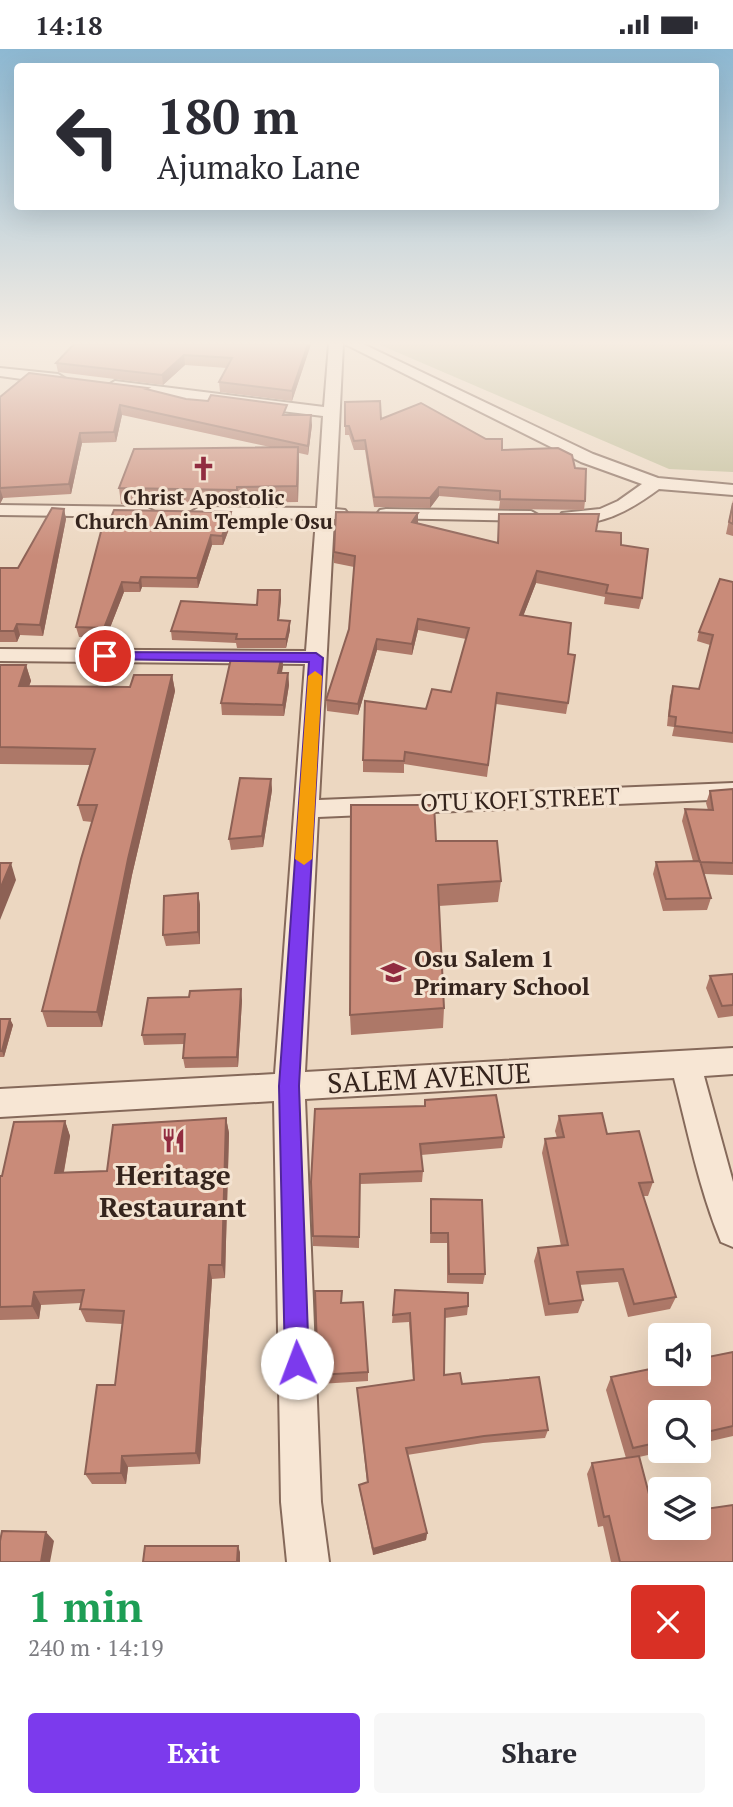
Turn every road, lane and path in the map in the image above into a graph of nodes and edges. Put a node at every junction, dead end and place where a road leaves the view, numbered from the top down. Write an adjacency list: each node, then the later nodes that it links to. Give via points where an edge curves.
1 (330, 415): 6 (street)
2 (498, 415): 3 (street, via 587,458)
3 (655, 483): 4 (street); 6 (street, via 629,503 589,518)
4 (733, 490)
5 (0, 510): 6 (street)
6 (325, 514): 8 (street)
7 (0, 655): 8 (street)
8 (316, 658): 10 (street)
9 (733, 790): 10 (street, OTU KOFI STREET)
10 (307, 809): 13 (street)
11 (733, 1061): 12 (street, SALEM AVENUE)
12 (685, 1063): 13 (street, SALEM AVENUE); 15 (street)
13 (289, 1086): 14 (street, SALEM AVENUE); 16 (street, via 301,1502)
14 (0, 1103)
15 (733, 1230)
16 (308, 1562)

